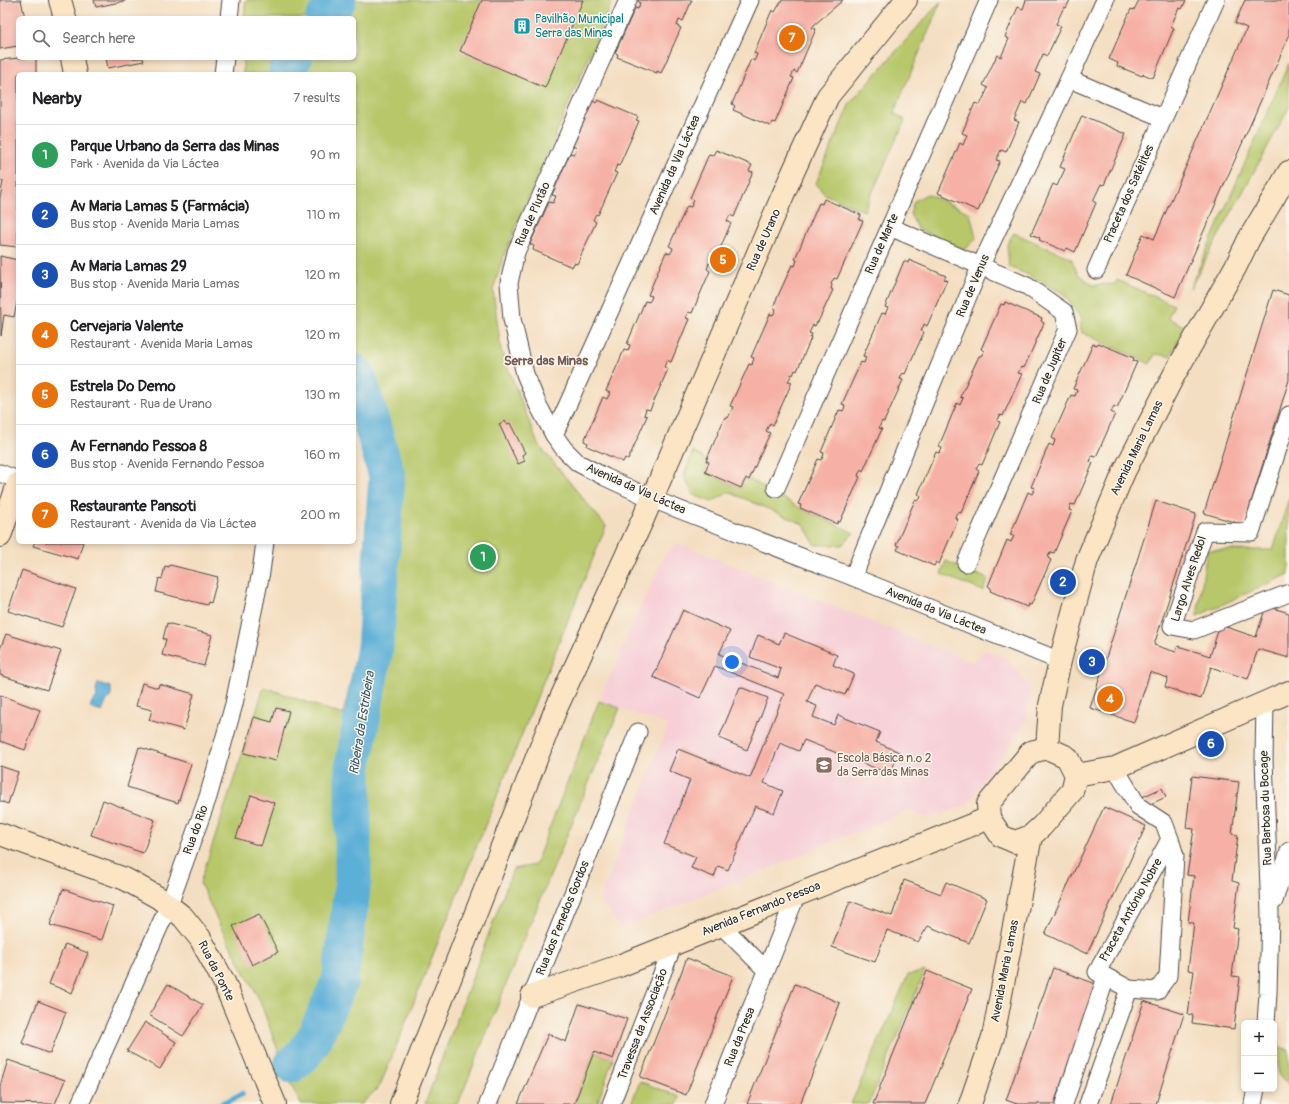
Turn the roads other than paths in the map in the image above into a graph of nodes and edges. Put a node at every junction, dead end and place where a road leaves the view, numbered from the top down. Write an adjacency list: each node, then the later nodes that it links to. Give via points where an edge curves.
1 (60, 0): 9 (street)
2 (231, 0): 10 (street)
3 (628, 0): 22 (street, Rua de Plutão, via 516,252 509,282 512,319 525,374)
4 (750, 0): 22 (street, Avenida da Via Láctea)
5 (989, 0): 18 (street, Rua de Marte)
6 (1105, 0): 15 (street, Rua de Venus)
7 (1216, 0): 16 (street, Praceta dos Satélites)
8 (903, 1): 27 (street, Rua de Urano, via 828,96)
9 (64, 16)
10 (229, 16)
11 (72, 60): 13 (street)
12 (225, 60): 14 (street)
13 (75, 72)
14 (223, 72)
15 (1069, 79): 16 (street); 19 (street, Rua de Venus)
16 (1163, 118): 20 (street, Praceta dos Satélites)
17 (1289, 172): 33 (street, Avenida Maria Lamas, via 1174,375 1124,472 1087,560)
18 (890, 227): 19 (street, Rua de Jupiter); 25 (street, Rua de Marte)
19 (980, 267): 30 (street, Rua de Jupiter, via 1027,286 1064,312 1068,329); 31 (street, Rua de Venus)
20 (1096, 270)
21 (1289, 415): 32 (street, Largo Alves Redol, via 1251,532 1205,531 1172,626 1194,630)
22 (554, 435): 27 (street, Avenida da Via Láctea, via 578,463)
23 (0, 473): 24 (street)
24 (16, 479)
25 (776, 488)
26 (16, 490): 28 (street)
27 (652, 499): 31 (street, Avenida da Via Láctea); 58 (street, Rua de Urano, via 555,711)
28 (0, 536)
29 (265, 544): 46 (street, Rua do Rio, via 234,704 208,797)
30 (966, 563)
31 (853, 577): 33 (street, Avenida da Via Láctea)
32 (1289, 593)
33 (1060, 661): 37 (street, Avenida Maria Lamas, via 1050,705)
34 (1289, 692): 35 (street)
35 (1265, 702): 38 (street); 47 (street, Rua Barbosa du Bocage, via 1264,760)
36 (638, 732): 53 (street, Rua dos Penedos Gordos)
37 (1047, 748): 39 (street, via 1067,757); 40 (street, via 1032,752 988,804)
38 (1114, 768): 39 (street); 43 (street, Praceta António Nobre, via 1138,806 1164,823)
39 (1076, 775): 42 (street, via 1072,791)
40 (989, 818): 42 (street, via 1001,836 1016,842); 45 (street, Avenida Fernando Pessoa)
41 (0, 834): 46 (street, Rua da Ponte, via 124,878)
42 (1031, 836): 62 (street, Avenida Maria Lamas, via 992,1037)
43 (1170, 839): 51 (street, Praceta António Nobre, via 1097,972); 52 (street, Praceta António Nobre, via 1175,856 1168,976 1157,991)
44 (1289, 851): 47 (street, Rua Barbosa du Bocage)
45 (796, 896): 48 (street, Avenida Fernando Pessoa); 50 (street, Rua da Presa)
46 (168, 905): 56 (street, Rua do Rio); 57 (street, Rua da Ponte, via 183,917 210,955 224,982)
47 (1270, 914): 54 (street, Rua Barbosa du Bocage)
48 (721, 925): 49 (street, Avenida Fernando Pessoa); 50 (street)
49 (674, 943): 53 (street, Avenida Fernando Pessoa, via 619,966); 60 (street, Travessa da Associação)
50 (766, 970): 61 (street, Rua da Presa)
51 (1106, 977): 52 (street, Praceta António Nobre); 63 (street, Praceta António Nobre)
52 (1129, 989): 64 (street)
53 (532, 996): 59 (street, Rua dos Penedos Gordos)
54 (1266, 1020)
55 (1255, 1092): 65 (street)
56 (80, 1104)
57 (275, 1104)
58 (401, 1104)
59 (488, 1104)
60 (611, 1104)
61 (713, 1104)
62 (970, 1104)
63 (1064, 1104)
64 (1088, 1104)
65 (1253, 1104)

